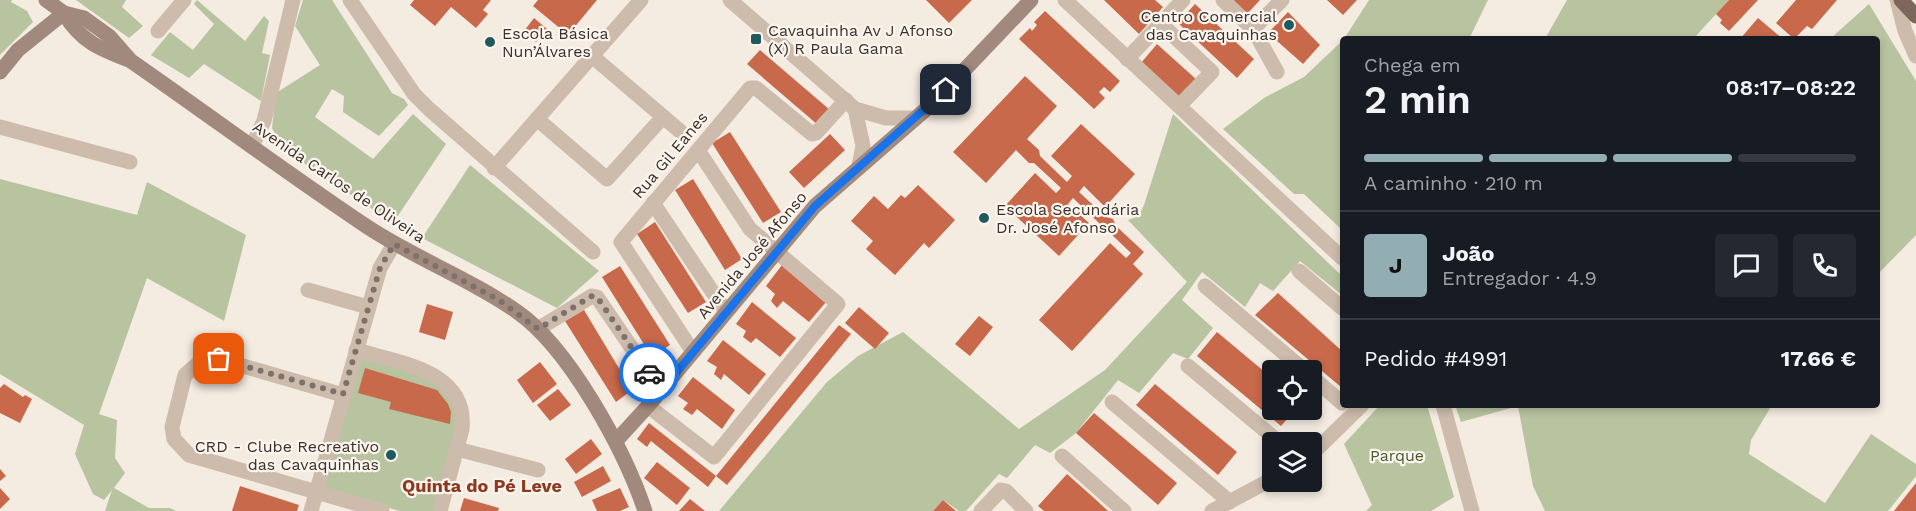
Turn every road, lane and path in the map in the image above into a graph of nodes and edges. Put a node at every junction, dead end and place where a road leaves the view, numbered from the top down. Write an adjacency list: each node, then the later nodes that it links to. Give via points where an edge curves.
1 (46, 0): 13 (main road, Avenida Carlos de Oliveira)
2 (184, 0): 17 (street)
3 (350, 0): 34 (street, via 414,94)
4 (640, 0): 19 (street)
5 (730, 0): 23 (street)
6 (1032, 0): 26 (main road, Avenida José Afonso)
7 (1065, 0): 20 (street)
8 (1183, 0): 15 (street)
9 (1222, 0): 16 (street)
10 (1282, 0): 16 (street)
11 (1899, 0): 14 (main road); 18 (street)
12 (292, 1): 30 (street, via 264,121)
13 (64, 13): 21 (main road, via 18,50); 30 (main road, Avenida Carlos de Oliveira, via 74,31 100,49 131,61)
14 (1916, 17): 18 (street, via 1908,29)
15 (1161, 24): 20 (street); 24 (street, via 1212,72)
16 (1253, 29): 22 (street)
17 (158, 31)
18 (1913, 51)
19 (592, 56): 25 (street); 27 (street)
20 (1127, 59): 24 (street)
21 (0, 72)
22 (1277, 72)
23 (850, 105): 26 (street, via 886,118); 31 (street, Rua Gil Eanes, via 812,134 752,87); 33 (street, via 863,146)
24 (1179, 106): 39 (street)
25 (663, 117): 27 (street, via 607,178); 29 (street)
26 (916, 118): 33 (main road, Avenida José Afonso)
27 (537, 119): 34 (street)
28 (0, 127): 32 (street)
29 (681, 132)
30 (252, 146): 36 (main road, Avenida Carlos de Oliveira)
31 (698, 150): 35 (street, Rua Gil Eanes); 38 (street, via 750,229)
32 (130, 162)
33 (859, 166): 38 (main road, Avenida José Afonso, via 815,206)
34 (494, 168): 37 (street)
35 (653, 203): 45 (street); 48 (street, Rua Gil Eanes, via 621,242)
36 (394, 244): 44 (street, via 380,268); 46 (main road, Avenida Carlos de Oliveira, via 499,300)
37 (593, 252)
38 (776, 252): 45 (main road, Avenida José Afonso); 56 (street, via 838,304 714,457)
39 (1340, 256)
40 (1299, 271): 43 (street)
41 (1205, 286): 49 (street)
42 (308, 290): 44 (street)
43 (1340, 306)
44 (368, 308): 47 (street)
45 (726, 312): 48 (main road, Avenida José Afonso)
46 (538, 329): 52 (street, via 592,296 597,297); 60 (main road, Avenida Carlos de Oliveira, via 565,360)
47 (356, 350): 53 (street); 62 (street, via 431,373 447,383 456,394 463,417)
48 (693, 352): 52 (main road, Avenida José Afonso)
49 (1292, 360)
50 (1188, 366): 59 (street)
51 (1322, 385): 54 (street)
52 (661, 391): 56 (main road, Avenida José Afonso)
53 (343, 394): 66 (street); 66 (street, via 219,359 201,361 185,375 172,427 181,449 198,458)
54 (1340, 398)
55 (1112, 402): 67 (street)
56 (648, 406): 60 (main road, Avenida José Afonso)
57 (1350, 408): 61 (street)
58 (1444, 408): 76 (street)
59 (1267, 432)
60 (616, 441): 71 (main road)
61 (1322, 442)
62 (457, 449): 64 (street); 70 (street)
63 (1062, 456): 74 (street)
64 (538, 470)
65 (1262, 484): 67 (street)
66 (316, 492): 68 (street); 69 (street)
67 (1230, 502): 75 (street)
68 (311, 511)
69 (382, 511)
70 (440, 511)
71 (645, 511)
72 (981, 511): 73 (street, via 1001,490)
73 (1026, 511)
74 (1124, 511)
75 (1212, 511)
76 (1472, 511)

